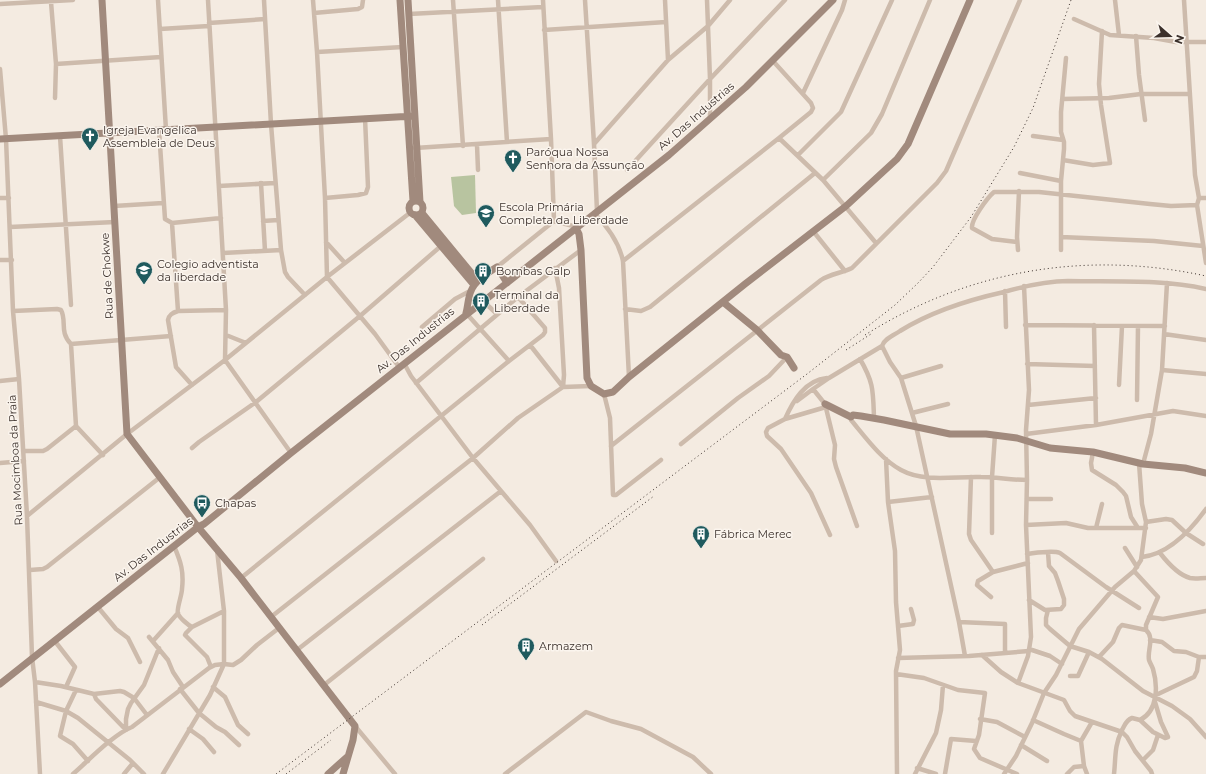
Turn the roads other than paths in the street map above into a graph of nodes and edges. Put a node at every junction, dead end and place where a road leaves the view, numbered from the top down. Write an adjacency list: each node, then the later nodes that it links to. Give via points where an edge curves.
1 (73, 0): 26 (street)
2 (102, 0): 52 (street, Rua de Chokwe)
3 (158, 0): 39 (street)
4 (208, 0): 36 (street)
5 (264, 0): 33 (street)
6 (313, 0): 30 (street)
7 (363, 0): 30 (street, via 362,7 358,9)
8 (400, 0): 46 (street)
9 (408, 0): 32 (street)
10 (453, 0): 31 (street)
11 (498, 0): 29 (street)
12 (543, 0): 28 (street)
13 (585, 0): 38 (street)
14 (665, 0): 35 (street)
15 (707, 0): 37 (street)
16 (730, 0): 37 (street)
17 (785, 0): 55 (street)
18 (833, 0): 51 (street, Av. Das Industrias)
19 (845, 0): 56 (street)
20 (892, 0): 82 (street, via 841,112)
21 (929, 0): 88 (street, via 874,130)
22 (970, 0): 104 (street, via 908,144 903,152)
23 (1020, 0): 120 (street, via 946,171)
24 (1115, 0): 42 (street)
25 (1184, 0): 45 (street)
26 (51, 2): 27 (street); 53 (street)
27 (0, 4)
28 (543, 7): 29 (street); 40 (street)
29 (498, 9): 31 (street); 77 (street)
30 (314, 13): 47 (street)
31 (454, 13): 32 (street); 80 (street)
32 (409, 14): 62 (street)
33 (265, 19): 36 (street); 67 (street)
34 (1074, 19): 41 (street)
35 (666, 22): 38 (street); 50 (street)
36 (209, 24): 39 (street); 68 (street)
37 (708, 26): 50 (street); 55 (street)
38 (587, 28): 40 (street); 78 (street)
39 (160, 29): 48 (street)
40 (544, 30): 75 (street)
41 (1102, 31): 42 (street); 60 (street)
42 (1119, 35): 43 (street)
43 (1136, 36): 45 (street); 57 (street)
44 (1206, 42): 45 (street)
45 (1186, 43): 58 (street)
46 (403, 47): 47 (street); 62 (street)
47 (317, 52): 66 (street)
48 (161, 57): 52 (street); 69 (street)
49 (1066, 58): 61 (street)
50 (668, 60): 78 (street)
51 (773, 60): 56 (street); 64 (street, Av. Das Industrias)
52 (105, 61): 53 (street); 70 (street, Rua de Chokwe)
53 (56, 64): 59 (street)
54 (0, 69): 74 (street, Rua Mocimboa da Praia)
55 (710, 79): 64 (street); 85 (street)
56 (804, 93): 73 (street, via 813,108 811,112)
57 (1141, 94): 58 (street); 60 (street); 65 (street)
58 (1190, 94): 98 (street, via 1195,175)
59 (55, 98)
60 (1100, 98): 61 (street); 83 (street, via 1110,163 1093,165)
61 (1062, 99): 76 (street)
62 (411, 116): 63 (street); 81 (street)
63 (365, 118): 66 (street); 97 (street, via 368,187 366,193)
64 (710, 119): 105 (street, Av. Das Industrias)
65 (1145, 120)
66 (321, 121): 67 (street); 97 (street)
67 (271, 124): 68 (street); 91 (street)
68 (215, 127): 69 (street); 92 (street)
69 (163, 130): 70 (street); 101 (street)
70 (109, 134): 71 (street); 103 (street, Rua de Chokwe)
71 (60, 136): 74 (street); 112 (street)
72 (1033, 136): 76 (street)
73 (779, 138): 82 (street); 132 (street)
74 (3, 139): 96 (street, Rua Mocimboa da Praia)
75 (551, 139): 77 (street); 110 (street)
76 (1063, 140): 83 (street)
77 (507, 142): 79 (street)
78 (594, 144): 105 (street)
79 (477, 145): 80 (street); 84 (street)
80 (463, 146): 81 (street)
81 (413, 148): 100 (street)
82 (798, 155): 86 (street)
83 (1063, 160): 89 (street)
84 (478, 170)
85 (627, 170)
86 (815, 173): 88 (street); 150 (street, via 650,307 641,311)
87 (1020, 173): 89 (street)
88 (823, 180): 104 (street)
89 (1061, 181): 94 (street)
90 (261, 183): 91 (street); 92 (street); 109 (street)
91 (275, 183): 108 (street)
92 (218, 186): 107 (street)
93 (1019, 191): 94 (street); 119 (street); 119 (street, via 994,192 972,225 973,229 992,239)
94 (1061, 195): 102 (street, via 1164,205); 117 (street)
95 (0, 198): 96 (street)
96 (9, 198): 114 (street, Rua Mocimboa da Praia)
97 (325, 198): 118 (street)
98 (1199, 198): 99 (street); 102 (street)
99 (1206, 198)
100 (416, 201): 106 (street, via 409,205); 106 (street, via 424,208)
101 (163, 203): 103 (street); 113 (street, via 165,219)
102 (1197, 205): 122 (street)
103 (114, 206): 111 (street, Rua de Chokwe)
104 (846, 206): 116 (street); 120 (street)
105 (595, 212): 115 (street, Av. Das Industrias); 132 (street, via 616,240)
106 (416, 213): 121 (street); 131 (street); 133 (street)
107 (221, 218): 113 (street); 128 (street)
108 (278, 220): 109 (street); 123 (street)
109 (263, 221): 127 (street)
110 (554, 221): 115 (street); 135 (street)
111 (115, 222): 112 (street); 169 (street, Rua de Chokwe)
112 (66, 223): 114 (street); 149 (street)
113 (172, 223): 152 (street)
114 (10, 227): 130 (street, Rua Mocimboa da Praia)
115 (577, 227): 124 (street); 139 (street, Av. Das Industrias)
116 (813, 231): 137 (street); 148 (street)
117 (1061, 237): 122 (street); 126 (street)
118 (326, 242): 133 (street); 138 (street)
119 (1017, 242): 125 (street)
120 (876, 244): 137 (street, via 852,268)
121 (441, 246): 131 (street); 156 (street)
122 (1203, 246): 134 (street)
123 (281, 250): 127 (street); 145 (street, via 285,272)
124 (581, 250): 136 (street); 194 (street, via 587,378)
125 (1018, 250)
126 (1061, 250)
127 (264, 251): 128 (street)
128 (223, 253): 151 (street)
129 (0, 260): 130 (street)
130 (12, 260): 153 (street, Rua Mocimboa da Praia)
131 (458, 261): 141 (street)
132 (623, 261): 150 (street)
133 (345, 263): 138 (street)
134 (1206, 263)
135 (497, 267): 139 (street); 141 (street)
136 (555, 268): 146 (street); 195 (street, via 559,288)
137 (845, 271): 165 (street, via 828,275)
138 (327, 277): 145 (street); 156 (street)
139 (507, 283): 147 (street, Av. Das Industrias)
140 (1167, 283): 142 (street, via 1056,281); 143 (street); 161 (street)
141 (474, 286): 154 (street); 162 (street)
142 (1024, 286): 144 (street); 157 (street)
143 (1206, 289)
144 (1005, 291): 163 (street); 174 (street, via 933,314 898,332)
145 (305, 296): 171 (street)
146 (518, 296): 155 (street); 173 (street, via 545,328 543,335)
147 (483, 301): 154 (street, Av. Das Industrias); 155 (street)
148 (723, 302): 165 (street); 186 (street)
149 (71, 305)
150 (625, 309): 186 (street)
151 (226, 310): 152 (street); 167 (street)
152 (178, 311): 168 (street, via 172,313 168,320)
153 (13, 312): 172 (street, via 61,310 64,332); 189 (street, Rua Mocimboa da Praia)
154 (466, 313): 164 (street); 180 (street, Av. Das Industrias)
155 (497, 314): 164 (street)
156 (360, 316): 180 (street); 200 (street)
157 (1026, 325): 158 (street); 179 (street)
158 (1094, 325): 159 (street); 182 (street)
159 (1122, 326): 160 (street); 193 (street)
160 (1138, 326): 161 (street); 199 (street)
161 (1165, 326): 166 (street)
162 (422, 327)
163 (1006, 327)
164 (480, 328): 178 (street); 191 (street)
165 (757, 330): 175 (street, via 776,351); 219 (street)
166 (1164, 334): 170 (street); 184 (street)
167 (226, 335): 171 (street); 177 (street)
168 (171, 336): 169 (street); 192 (street, via 176,367)
169 (121, 340): 172 (street); 215 (street, Rua de Chokwe)
170 (1206, 340)
171 (246, 343): 177 (street)
172 (71, 344): 213 (street)
173 (530, 346): 178 (street); 195 (street)
174 (882, 346): 176 (street); 188 (street)
175 (787, 357): 183 (street); 218 (street, via 769,376)
176 (860, 359): 187 (street); 210 (street, via 872,385)
177 (226, 360): 192 (street); 200 (street)
178 (509, 361): 207 (street)
179 (1027, 364): 182 (street); 204 (street)
180 (402, 365): 191 (street); 222 (street, Av. Das Industrias)
181 (941, 366): 188 (street)
182 (1095, 366): 198 (street)
183 (794, 368)
184 (1162, 370): 185 (street); 206 (street)
185 (1206, 374)
186 (629, 377): 197 (street, via 613,392)
187 (828, 378): 196 (street); 201 (street, via 815,381 800,393)
188 (901, 378): 205 (street)
189 (19, 380): 190 (street); 221 (street, Rua Mocimboa da Praia)
190 (0, 381)
191 (416, 383): 207 (street)
192 (192, 385): 215 (street)
193 (1119, 385)
194 (591, 386): 195 (street); 197 (street)
195 (564, 387): 225 (street, via 518,418)
196 (813, 389): 201 (street); 203 (street)
197 (604, 394): 219 (street, via 610,418)
198 (1096, 398): 204 (street); 212 (street)
199 (1136, 400)
200 (256, 402): 220 (street); 222 (street)
201 (793, 403): 211 (street)
202 (948, 404): 205 (street)
203 (826, 405): 209 (street); 211 (street); 247 (street, via 835,445 836,468)
204 (1028, 405): 217 (street)
205 (912, 413): 214 (street)
206 (1155, 414): 208 (street, via 1173,411); 212 (street); 230 (street, via 1152,434)
207 (442, 416): 225 (street); 268 (street)
208 (1206, 416)
209 (851, 417): 210 (street, via 853,415); 226 (street, via 864,436)
210 (874, 418): 214 (street)
211 (785, 419): 253 (street, via 768,428 767,436 781,449 810,493)
212 (1096, 425): 217 (street)
213 (76, 426): 221 (street, via 43,451); 224 (street)
214 (916, 426): 216 (street, via 950,434); 234 (street)
215 (127, 434): 224 (street); 233 (street)
216 (995, 435): 217 (street); 235 (street)
217 (1026, 437): 223 (street, via 1050,448); 236 (street)
218 (681, 444)
219 (611, 446): 227 (street, via 613,495)
220 (192, 448)
221 (23, 451): 228 (street, Rua Mocimboa da Praia)
222 (291, 452): 248 (street, Av. Das Industrias)
223 (1093, 452): 230 (street); 250 (street, via 1092,470 1123,492 1130,517)
224 (103, 455): 244 (street)
225 (473, 458): 237 (street); 280 (street)
226 (886, 459): 234 (street, via 902,471); 241 (street)
227 (661, 460)
228 (24, 461): 229 (street); 244 (street, Rua Mocimboa da Praia)
229 (0, 463)
230 (1141, 463): 231 (street); 246 (street, via 1141,494)
231 (1206, 473)
232 (971, 477): 234 (street); 235 (street); 267 (street, via 969,534)
233 (159, 478): 248 (street); 266 (street, via 43,570)
234 (928, 478): 238 (street)
235 (992, 478): 236 (street); 251 (street)
236 (1027, 480): 239 (street)
237 (501, 491): 263 (street); 293 (street)
238 (932, 497): 241 (street); 282 (street)
239 (1027, 499): 240 (street); 245 (street)
240 (1051, 499)
241 (888, 502): 283 (street, via 895,551)
242 (1102, 504): 249 (street)
243 (1206, 508): 252 (street)
244 (27, 516): 266 (street, Rua Mocimboa da Praia)
245 (1026, 525): 249 (street, via 1066,523); 260 (street)
246 (1146, 525): 250 (street); 252 (street, via 1169,519); 261 (street)
247 (857, 526)
248 (198, 527): 255 (street, Av. Das Industrias); 257 (street)
249 (1096, 528): 250 (street)
250 (1138, 528)
251 (992, 533)
252 (1186, 533): 254 (street); 259 (street)
253 (830, 535)
254 (1203, 544)
255 (174, 546): 273 (street, Av. Das Industrias); 279 (street, via 183,570)
256 (1125, 548): 265 (street)
257 (217, 550): 268 (street); 277 (street)
258 (1048, 552): 260 (street); 270 (street, via 1060,553); 276 (street, via 1049,566 1055,573 1064,605 1061,609)
259 (1160, 553): 261 (street); 269 (street, via 1187,577)
260 (1027, 554): 264 (street)
261 (1142, 557): 265 (street)
262 (483, 558): 313 (street)
263 (556, 561)
264 (1028, 563): 267 (street); 272 (street)
265 (1136, 569): 270 (street); 281 (street, via 1158,596)
266 (30, 570): 299 (street, Rua Mocimboa da Praia)
267 (993, 572): 271 (street, via 976,583)
268 (241, 578): 280 (street)
269 (1206, 578)
270 (1112, 590): 274 (street); 291 (street, via 1079,629)
271 (991, 597)
272 (1029, 600): 276 (street); 294 (street)
273 (97, 606): 288 (street, Av. Das Industrias); 304 (street, via 116,629 128,638)
274 (1140, 608)
275 (912, 609): 283 (street, via 913,624)
276 (1048, 610): 291 (street, via 1046,624)
277 (224, 611): 284 (street); 305 (street)
278 (1206, 611): 281 (street, via 1163,619)
279 (178, 613): 284 (street); 290 (street)
280 (271, 617): 285 (street)
281 (1149, 617): 286 (street)
282 (960, 622): 296 (street, via 1005,624); 298 (street)
283 (898, 626): 303 (street)
284 (192, 627): 307 (street, via 186,635 207,658)
285 (279, 628): 293 (street); 305 (street, via 241,660 233,665)
286 (1146, 630): 289 (street); 300 (street, via 1122,625 1113,642)
287 (149, 637): 290 (street)
288 (54, 640): 299 (street, Av. Das Industrias); 316 (street, via 75,667)
289 (1150, 640): 301 (street, via 1162,642 1174,650); 321 (street, via 1150,662 1154,670)
290 (153, 642): 292 (street)
291 (1070, 646): 295 (street); 306 (street)
292 (159, 648): 317 (street); 322 (street, via 144,685)
293 (297, 650): 313 (street)
294 (1029, 650): 296 (street); 306 (street, via 1050,656); 311 (street)
295 (1089, 652): 300 (street); 309 (street, via 1078,676)
296 (1004, 653): 297 (street)
297 (982, 655): 298 (street); 311 (street)
298 (965, 656): 303 (street)
299 (32, 657): 310 (street, Rua Mocimboa da Praia); 312 (street, Av. Das Industrias)
300 (1099, 657): 321 (street, via 1143,691)
301 (1199, 657): 302 (street); 321 (street, via 1194,677)
302 (1206, 657)
303 (898, 658): 308 (street)
304 (140, 662)
305 (224, 664): 307 (street); 315 (street)
306 (1062, 664): 319 (street)
307 (211, 667): 317 (street)
308 (896, 674): 314 (street, via 924,678); 364 (street)
309 (1070, 676)
310 (35, 682): 316 (street); 323 (street, Rua Mocimboa da Praia)
311 (1018, 683): 319 (street)
312 (0, 684)
313 (324, 685): 332 (street)
314 (943, 685): 328 (street, via 985,694); 352 (street, via 936,733)
315 (213, 687): 326 (street); 336 (street, via 225,697 238,725)
316 (66, 688): 318 (street)
317 (182, 688): 326 (street); 327 (street)
318 (76, 690): 320 (street); 325 (street)
319 (1044, 693): 329 (street); 331 (street, via 1064,700 1075,716)
320 (94, 694): 322 (street, via 120,691); 334 (street)
321 (1156, 696): 324 (street); 339 (street, via 1190,719)
322 (134, 698): 327 (street); 334 (street, via 128,709)
323 (36, 702): 325 (street); 354 (street, Rua Mocimboa da Praia)
324 (1155, 702): 330 (street, via 1146,716); 337 (street, via 1168,736 1165,738)
325 (66, 711): 342 (street); 348 (street, via 61,737 73,744)
326 (199, 713): 333 (street); 343 (street)
327 (147, 715): 334 (street)
328 (980, 719): 338 (street, via 997,722); 340 (street)
329 (1033, 720): 338 (street); 341 (street)
330 (1140, 720): 335 (street, via 1129,719); 337 (street)
331 (1092, 722): 335 (street); 341 (street)
332 (355, 726): 346 (street); 361 (street)
333 (189, 729): 345 (street, via 203,739); 358 (street)
334 (126, 730): 342 (street)
335 (1122, 732): 347 (street); 371 (street, via 1117,740)
336 (248, 734)
337 (1158, 735): 347 (street, via 1153,750)
338 (1025, 737): 344 (street)
339 (1206, 737)
340 (976, 741): 353 (street, via 974,750 980,758); 367 (street, via 951,739)
341 (1081, 741): 351 (street)
342 (108, 743): 348 (street); 350 (street)
343 (239, 745)
344 (1021, 745): 349 (street); 353 (street)
345 (214, 752)
346 (347, 757): 359 (street); 360 (street)
347 (1143, 760): 372 (street)
348 (88, 761): 355 (street)
349 (1047, 761)
350 (133, 763): 356 (street); 357 (street)
351 (1084, 766): 369 (street, via 1074,767); 370 (street)
352 (917, 768): 365 (street); 366 (street)
353 (1005, 772): 368 (street)
354 (40, 774)
355 (73, 774)
356 (124, 774)
357 (144, 774)
358 (163, 774)
359 (328, 774)
360 (343, 774)
361 (395, 774)
362 (505, 774): 363 (street, via 586,712 641,729 693,757)
363 (711, 774)
364 (897, 774)
365 (915, 774)
366 (936, 774)
367 (945, 774)
368 (1016, 774)
369 (1067, 774)
370 (1087, 774)
371 (1114, 774)
372 (1152, 774)

